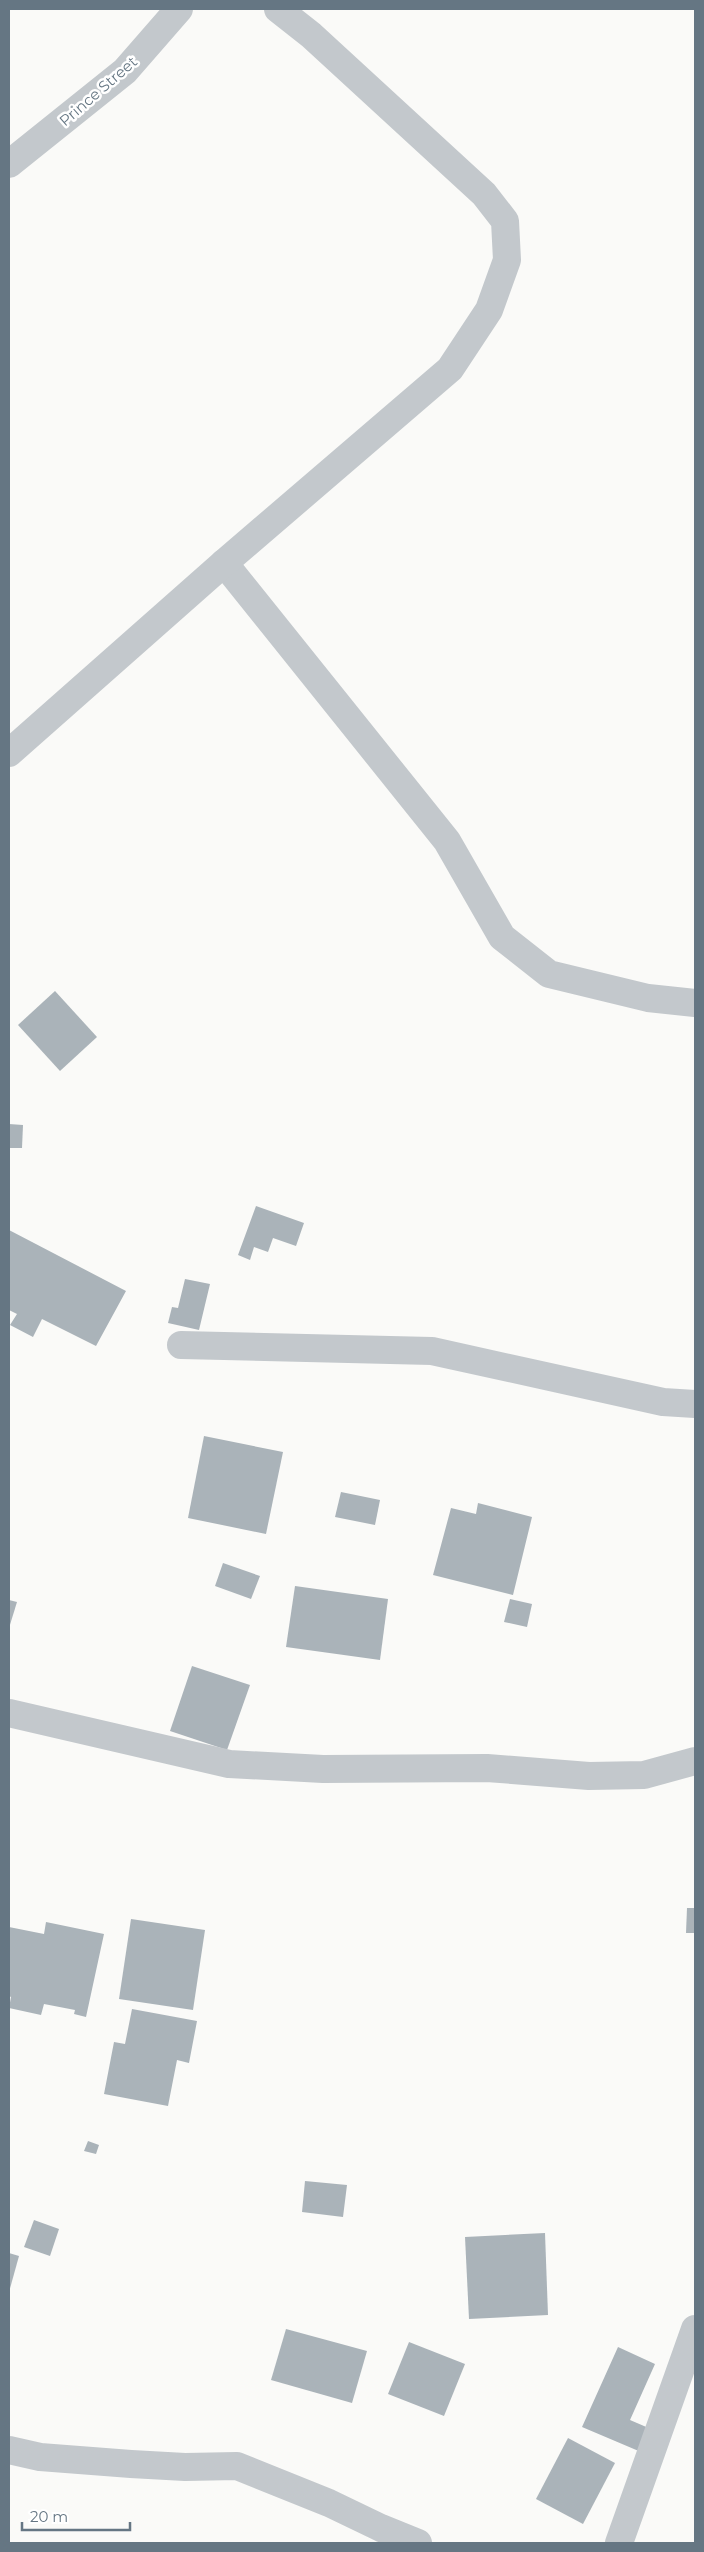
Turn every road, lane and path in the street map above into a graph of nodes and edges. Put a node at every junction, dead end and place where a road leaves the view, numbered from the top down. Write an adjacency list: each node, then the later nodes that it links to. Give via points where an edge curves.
1 (179, 9): 3 (street, Prince Street, via 125,71)
2 (278, 9): 4 (street, via 484,194 505,221 507,260 489,310 450,369)
3 (9, 164)
4 (224, 563): 5 (street); 6 (street, via 447,841 502,938 549,974 648,998)
5 (9, 753)
6 (695, 1003)
7 (182, 1345): 8 (street, via 432,1351 663,1402)
8 (695, 1404)
9 (9, 1713): 10 (street, via 229,1764 323,1769 487,1768 589,1776 644,1775)
10 (695, 1761)
11 (695, 2329): 14 (street)
12 (9, 2450): 13 (street, via 40,2457 131,2464 237,2466)
13 (418, 2543)
14 (619, 2543)

